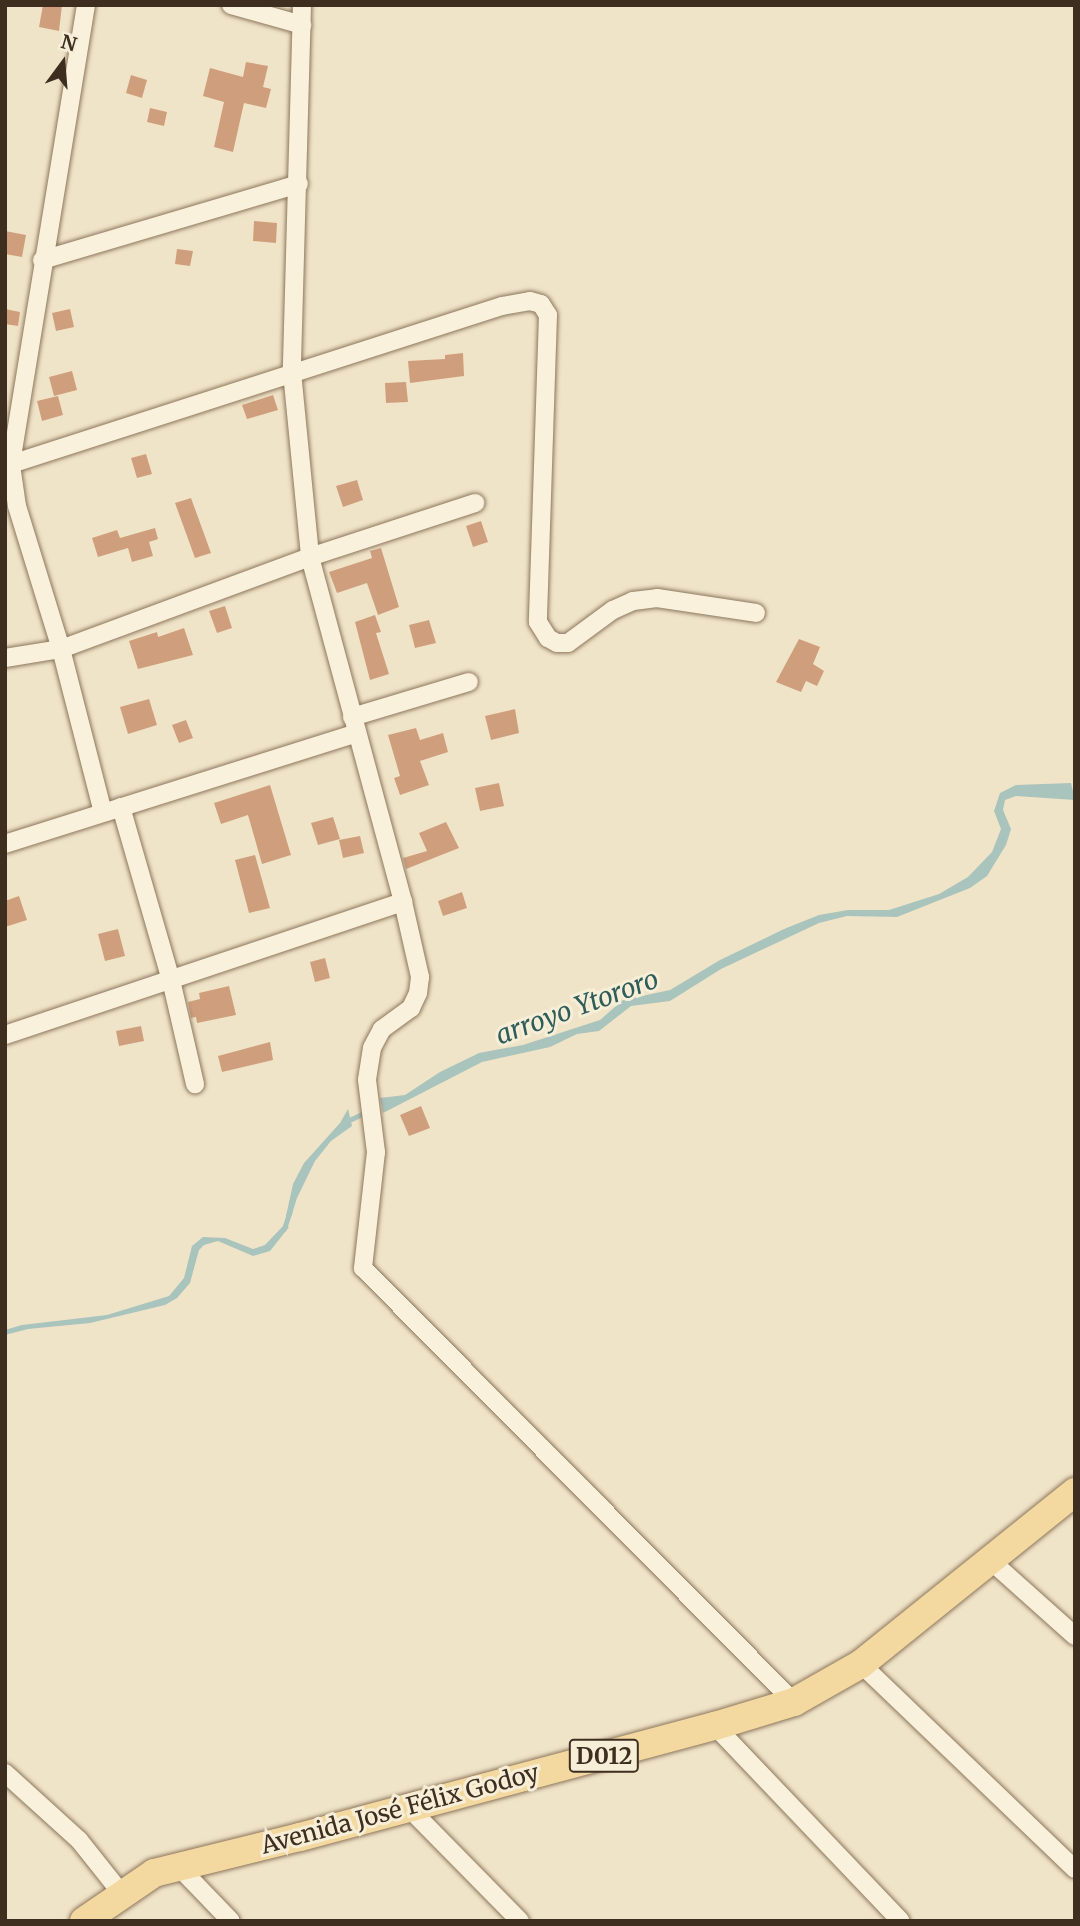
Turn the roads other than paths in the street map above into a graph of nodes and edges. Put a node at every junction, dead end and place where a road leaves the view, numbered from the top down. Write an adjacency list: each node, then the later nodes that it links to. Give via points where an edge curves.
1 (86, 5): 6 (street)
2 (230, 5): 4 (street)
3 (302, 5): 4 (street)
4 (302, 25): 5 (street)
5 (299, 184): 6 (street); 7 (street)
6 (42, 260): 8 (street)
7 (292, 372): 8 (street); 10 (street); 11 (street, via 502,306 530,301 541,304 548,315 538,622 548,638 568,643 613,610 657,598)
8 (8, 466): 12 (street)
9 (475, 503): 10 (street)
10 (310, 557): 12 (street); 15 (street)
11 (757, 613)
12 (61, 649): 13 (street); 17 (street)
13 (5, 658)
14 (469, 682): 15 (street)
15 (354, 725): 16 (street); 19 (street)
16 (121, 807): 17 (street); 20 (street)
17 (103, 812): 18 (street)
18 (5, 844)
19 (403, 902): 20 (street); 27 (street, via 419,977 418,993 411,1008 382,1029 372,1048 368,1087 376,1153 363,1268)
20 (171, 980): 21 (street); 22 (street)
21 (5, 1035)
22 (195, 1084)
23 (1075, 1492): 24 (main road, Avenida José Félix Godoy / D012)
24 (990, 1560): 25 (street); 26 (main road, Avenida José Félix Godoy / D012)
25 (1075, 1636)
26 (861, 1664): 27 (main road, Avenida José Félix Godoy / D012); 32 (street)
27 (794, 1702): 28 (main road, Avenida José Félix Godoy / D012)
28 (715, 1726): 30 (main road, Avenida José Félix Godoy / D012); 37 (street)
29 (5, 1773): 33 (street, via 79,1840)
30 (408, 1807): 31 (main road, Avenida José Félix Godoy / D012); 36 (street)
31 (178, 1866): 33 (main road, Avenida José Félix Godoy / D012, via 154,1873); 35 (street)
32 (1075, 1869)
33 (122, 1894): 34 (main road, Avenida José Félix Godoy / D012)
34 (84, 1921)
35 (232, 1921)
36 (520, 1921)
37 (901, 1921)

